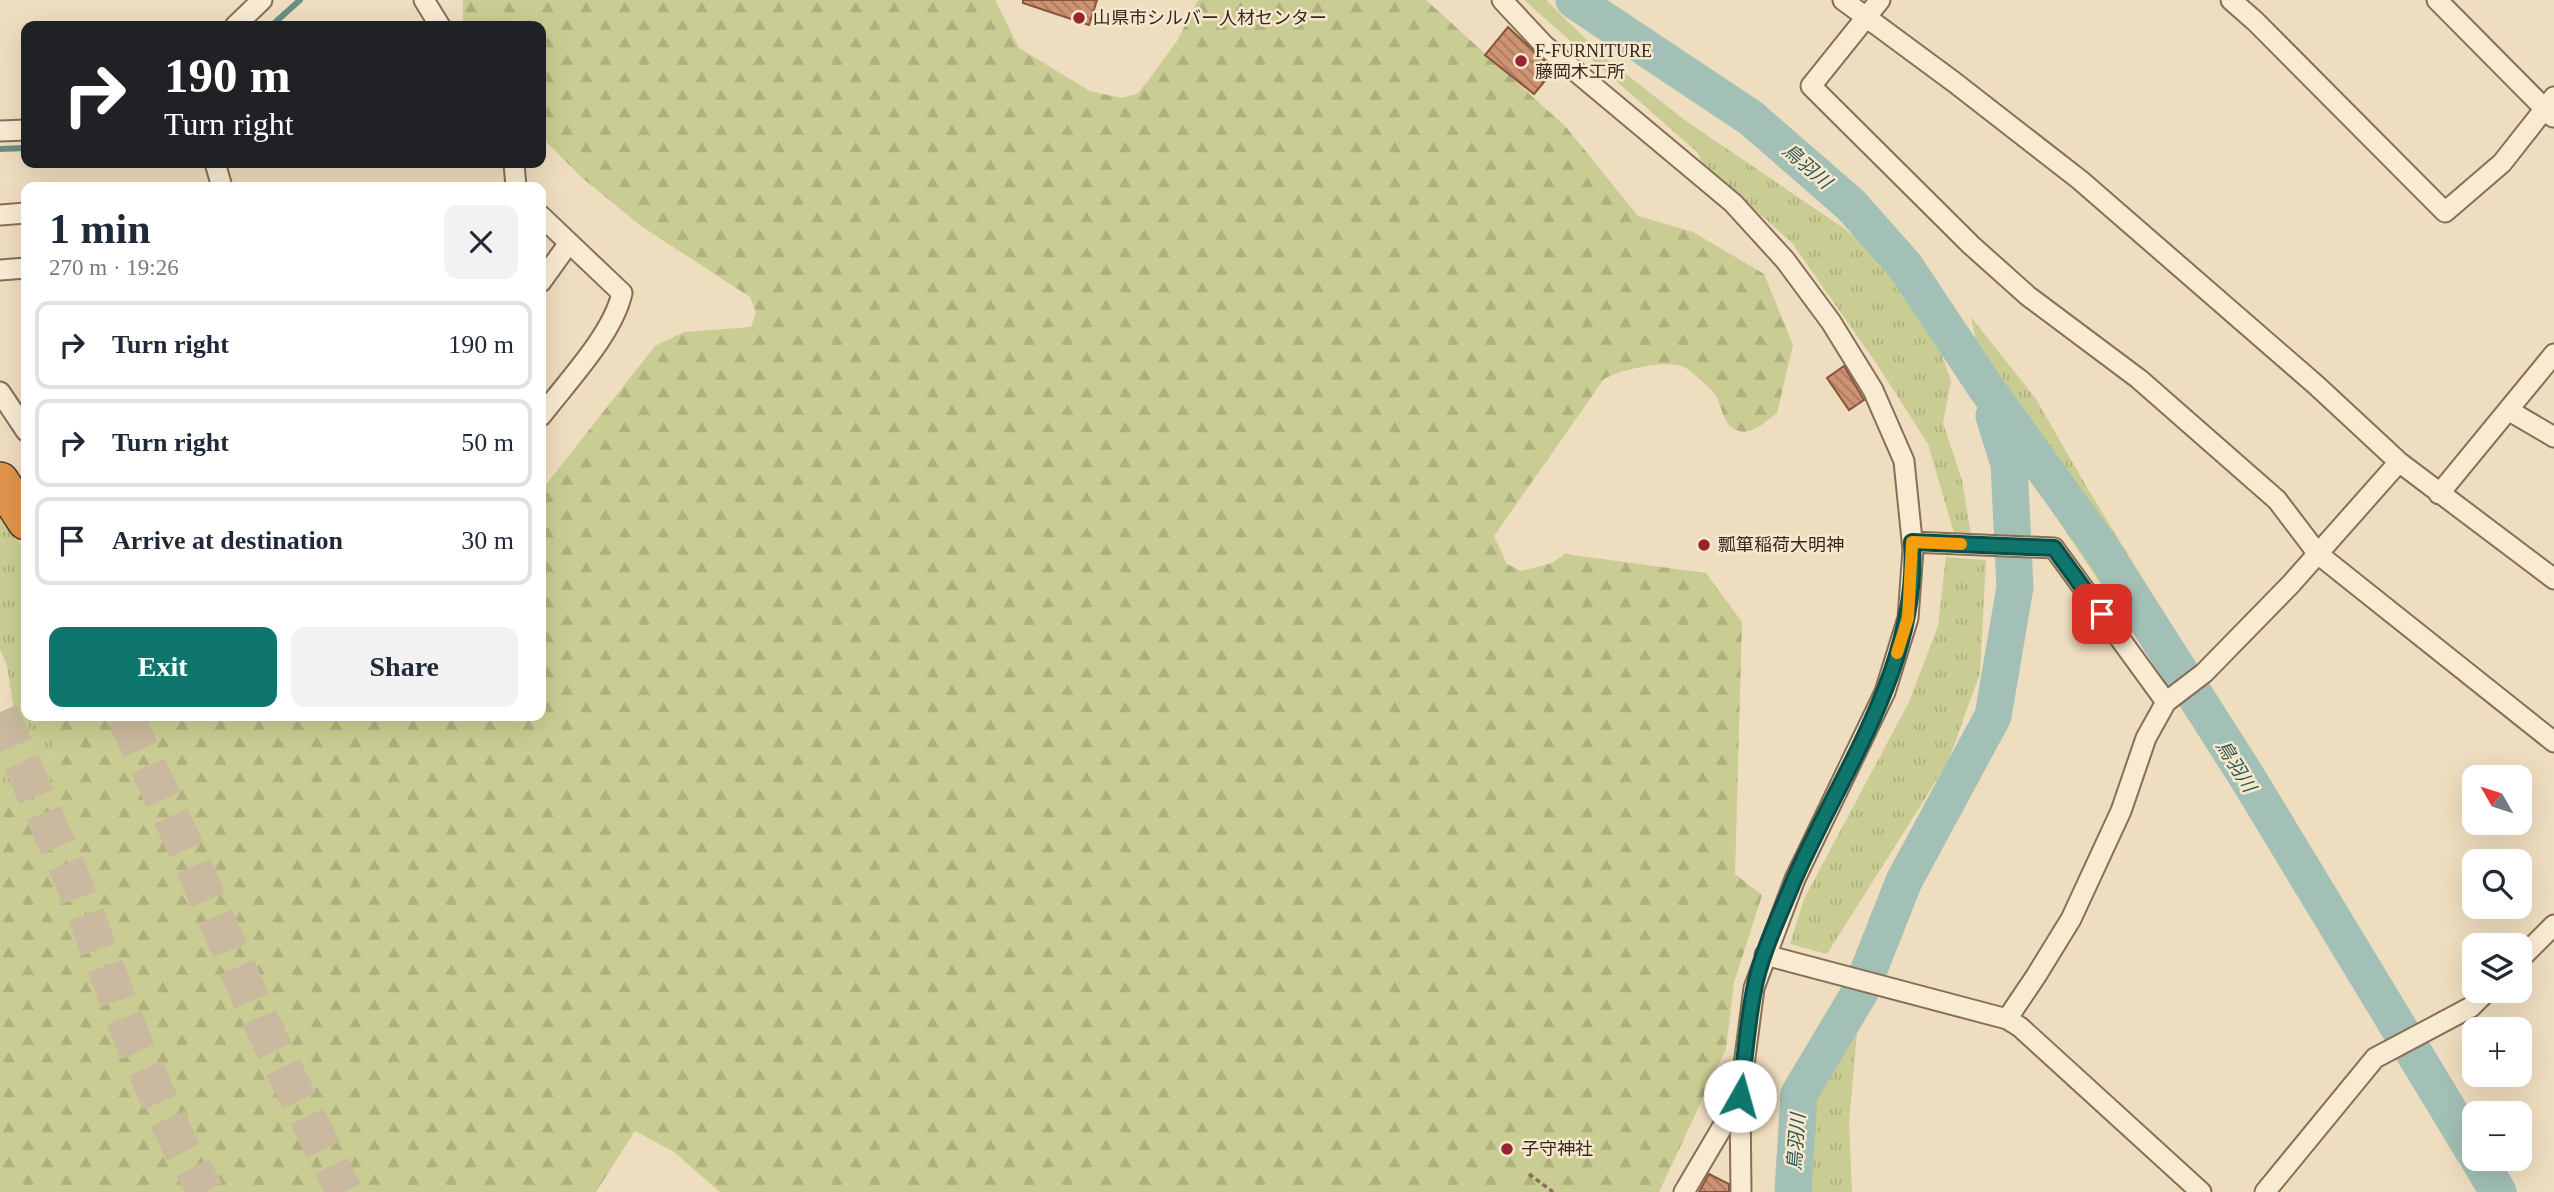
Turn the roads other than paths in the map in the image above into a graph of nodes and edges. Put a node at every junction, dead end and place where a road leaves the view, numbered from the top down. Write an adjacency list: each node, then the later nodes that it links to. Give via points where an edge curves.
1 (262, 0): 9 (street)
2 (424, 0): 10 (street)
3 (1502, 0): 31 (street, via 1544,45 1733,203 1785,260 1831,321 1873,390 1904,461)
4 (1843, 0): 8 (street)
5 (1880, 0): 8 (street)
6 (2231, 0): 11 (street, via 2445,212 2502,163)
7 (2437, 0): 11 (street)
8 (1866, 18): 27 (street, via 2080,180); 32 (street, via 1811,86 2028,296 2139,379 2277,500)
9 (240, 21)
10 (437, 21)
11 (2551, 108)
12 (21, 130): 13 (street)
13 (0, 131)
14 (21, 213): 15 (street)
15 (0, 215)
16 (546, 221): 17 (street)
17 (569, 243): 20 (street); 23 (street, via 622,293 605,332)
18 (21, 268): 19 (street)
19 (0, 270)
20 (546, 275)
21 (2554, 354): 24 (street)
22 (0, 392): 25 (street)
23 (546, 409)
24 (2508, 410): 26 (street); 29 (street)
25 (21, 424)
26 (2554, 437)
27 (2399, 462): 29 (street); 32 (street)
28 (0, 481): 30 (highway)
29 (2440, 495): 33 (street)
30 (21, 514)
31 (1912, 542): 34 (street, via 2054,548); 38 (street, via 1908,618 1885,692 1795,879)
32 (2318, 554): 34 (street, via 2204,673); 35 (street)
33 (2554, 579)
34 (2166, 702): 40 (street, via 2146,738 2122,811 2071,919)
35 (2554, 742)
36 (2554, 925): 37 (street)
37 (2532, 947)
38 (1768, 956): 40 (street); 41 (street, via 1754,989)
39 (2475, 1003): 45 (street, via 2375,1058)
40 (2007, 1019): 44 (street)
41 (1740, 1096): 42 (street); 43 (street)
42 (1684, 1192)
43 (1741, 1192)
44 (2201, 1192)
45 (2265, 1192)

